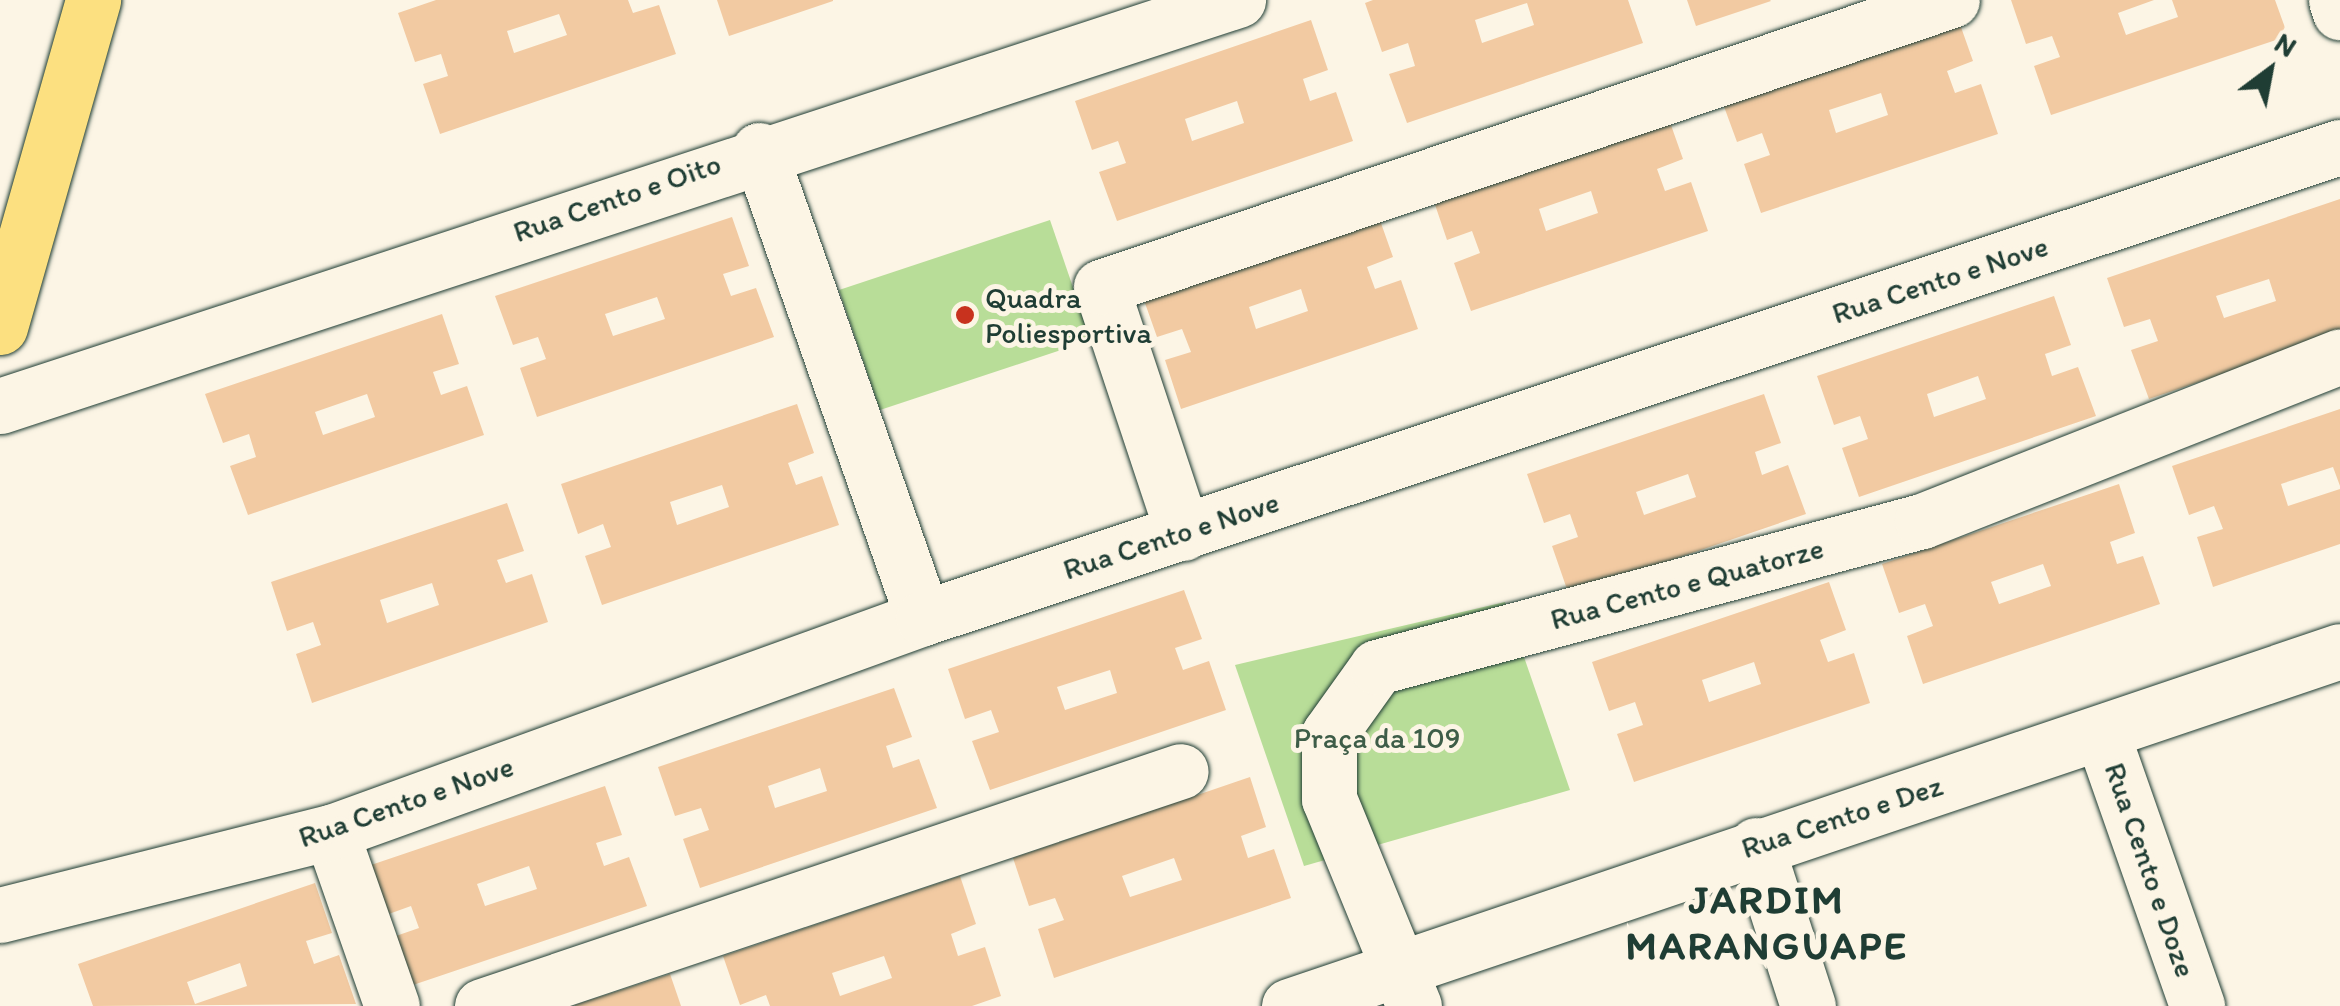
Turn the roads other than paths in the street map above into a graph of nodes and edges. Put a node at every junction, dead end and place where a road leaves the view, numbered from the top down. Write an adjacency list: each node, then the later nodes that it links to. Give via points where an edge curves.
1 (92, 0): 8 (main road)
2 (1238, 0): 7 (street, Rua Cento e Oito)
3 (1952, 0): 11 (street, via 1101,287)
4 (2336, 0): 5 (street)
5 (2340, 12)
6 (2340, 147): 11 (street, Rua Cento e Nove)
7 (758, 150): 10 (street, Rua Cento e Oito); 12 (street)
8 (0, 327)
9 (2340, 356): 19 (street, Rua Cento e Quatorze, via 1922,520 1377,667 1329,734 1329,800)
10 (0, 406)
11 (1183, 533): 12 (street, Rua Cento e Nove)
12 (923, 618): 16 (street, Rua Cento e Nove)
13 (2340, 651): 14 (street, Rua Cento e Dez)
14 (2102, 734): 17 (street, Rua Cento e Dez); 24 (street, Rua Cento e Doze)
15 (1181, 770): 21 (street)
16 (330, 832): 18 (street, Rua Cento e Nove); 20 (street)
17 (1756, 845): 19 (street, Rua Cento e Dez); 23 (street)
18 (0, 915)
19 (1408, 987): 22 (street, Rua Cento e Dez)
20 (392, 1006)
21 (482, 1006)
22 (1288, 1006)
23 (1808, 1006)
24 (2197, 1006)

